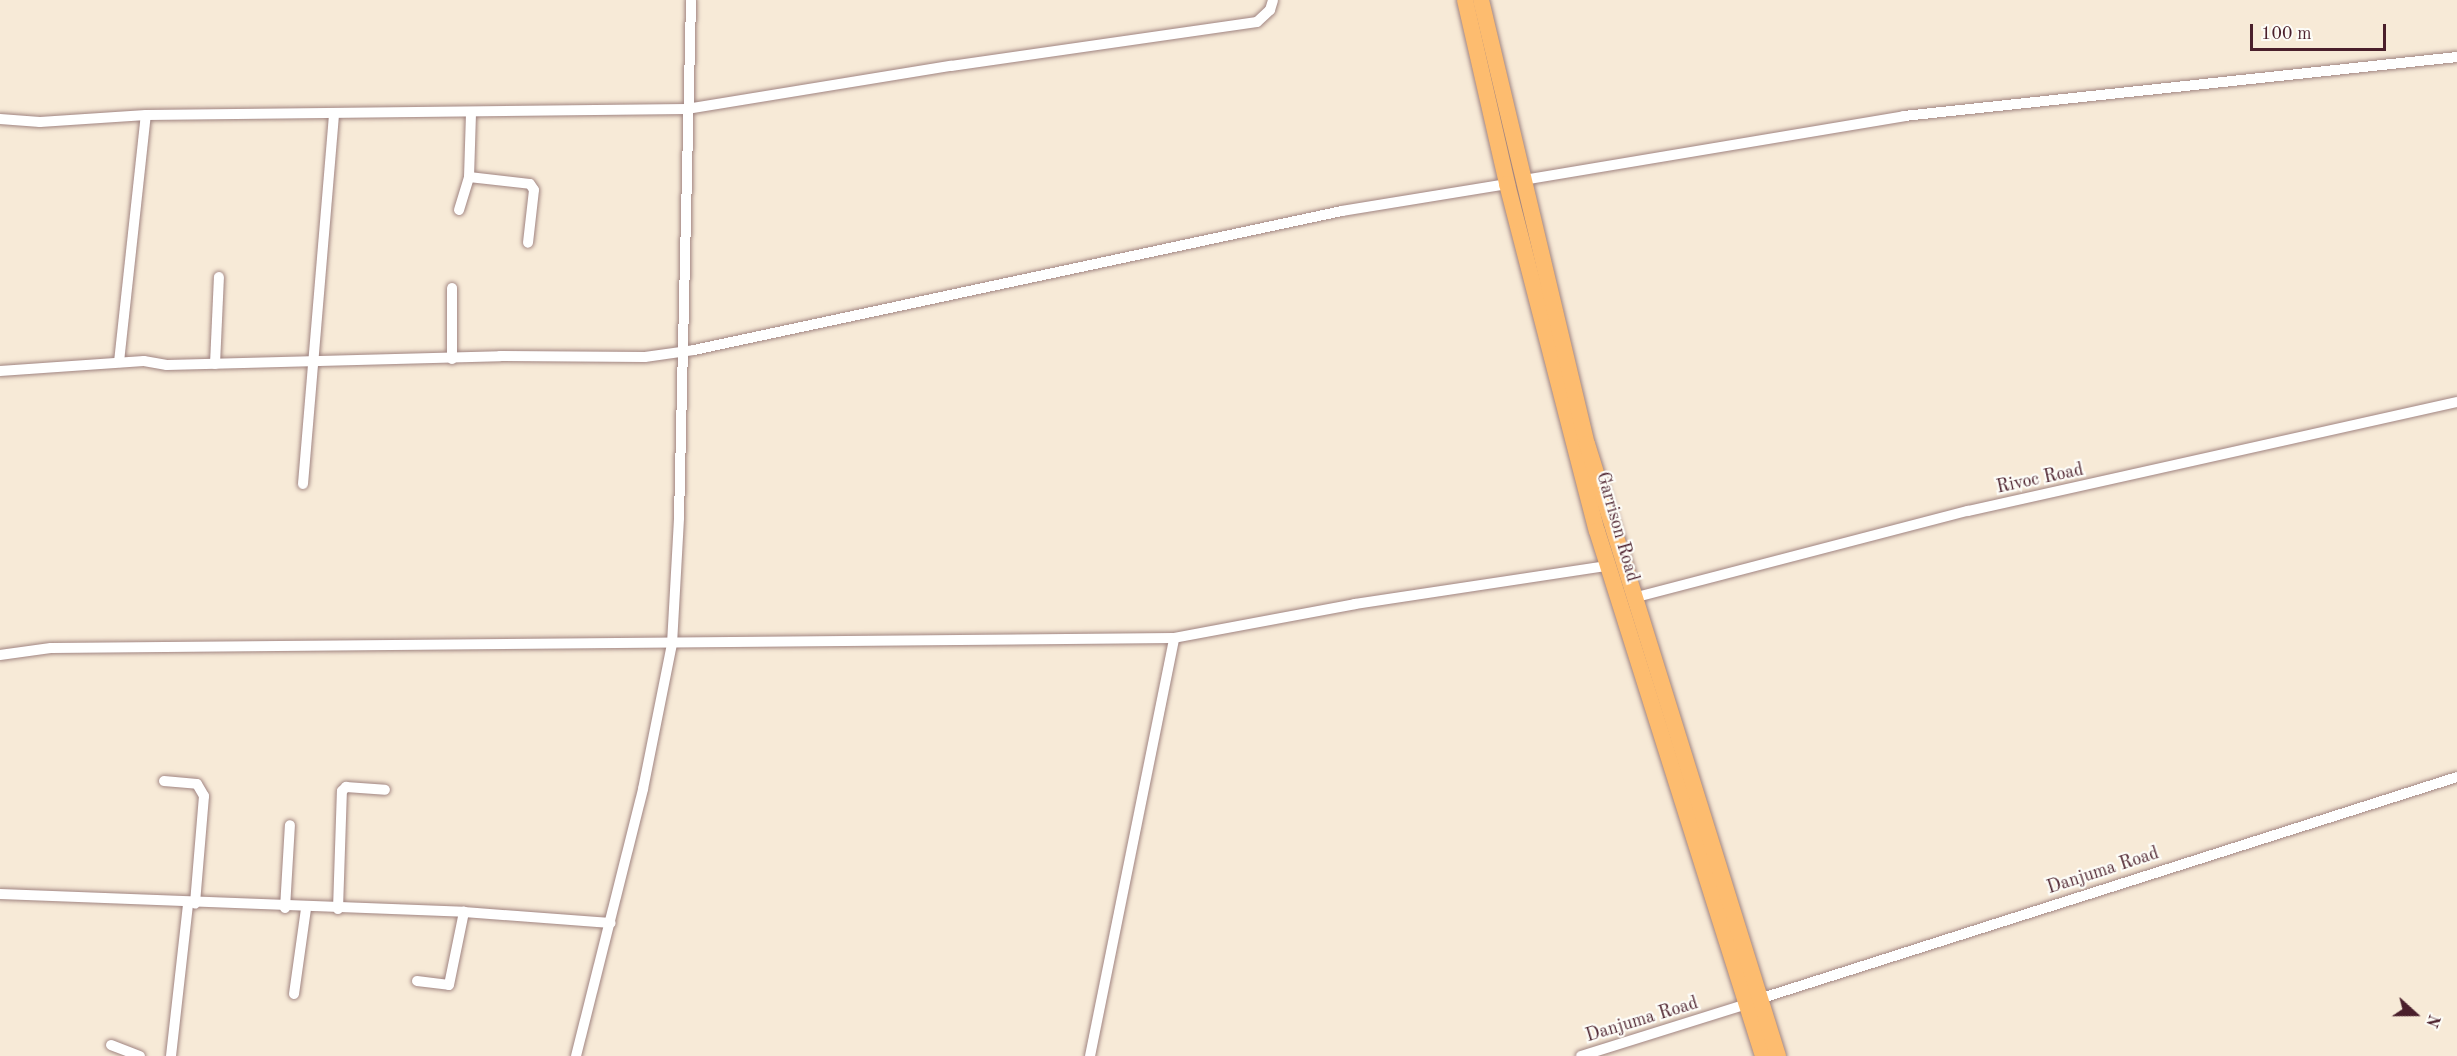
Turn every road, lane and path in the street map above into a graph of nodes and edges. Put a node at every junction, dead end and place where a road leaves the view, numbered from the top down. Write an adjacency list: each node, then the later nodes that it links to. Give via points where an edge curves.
1 (691, 0): 6 (street)
2 (1273, 0): 6 (street, via 1270,10 1257,22 945,66)
3 (1465, 0): 12 (main road, Garrison Road)
4 (1481, 0): 12 (main road, Garrison Road)
5 (2457, 57): 12 (street, via 1904,116)
6 (687, 109): 7 (street); 17 (street)
7 (471, 112): 8 (street); 11 (street)
8 (334, 114): 9 (street); 20 (street)
9 (146, 115): 10 (street, via 40,122); 19 (street)
10 (0, 119)
11 (469, 177): 13 (street); 14 (street, via 530,183 534,190)
12 (1515, 182): 17 (street, via 1342,211); 25 (main road, Garrison Road); 26 (main road, Garrison Road)
13 (459, 210)
14 (528, 243)
15 (219, 277): 21 (street)
16 (452, 288): 18 (street)
17 (682, 353): 18 (street, via 605,359); 28 (street)
18 (452, 359): 20 (street)
19 (119, 362): 21 (street); 22 (street)
20 (312, 362): 21 (street); 24 (street)
21 (215, 364)
22 (0, 371)
23 (2457, 402): 26 (street, Rivoc Road, via 1968,511)
24 (303, 484)
25 (1607, 566): 27 (street, via 1355,604); 43 (main road, Garrison Road)
26 (1633, 598): 43 (main road, Garrison Road)
27 (1174, 638): 28 (street); 48 (street)
28 (672, 644): 29 (street, via 51,648); 40 (street)
29 (0, 655)
30 (2457, 777): 43 (street, Danjuma Road)
31 (164, 781): 35 (street, via 197,784 204,796)
32 (385, 790): 38 (street, via 346,787 342,791)
33 (290, 825): 36 (street)
34 (0, 894): 35 (street)
35 (192, 904): 36 (street); 46 (street)
36 (285, 908): 37 (street)
37 (306, 909): 38 (street); 42 (street)
38 (338, 909): 39 (street)
39 (464, 912): 40 (street); 41 (street, via 449,985)
40 (611, 923): 47 (street)
41 (417, 981)
42 (294, 994)
43 (1753, 1002): 49 (street, Danjuma Road); 50 (main road, Garrison Road); 51 (main road, Garrison Road)
44 (111, 1045): 45 (street)
45 (140, 1056)
46 (171, 1056)
47 (576, 1056)
48 (1090, 1056)
49 (1581, 1056)
50 (1763, 1056)
51 (1778, 1056)

